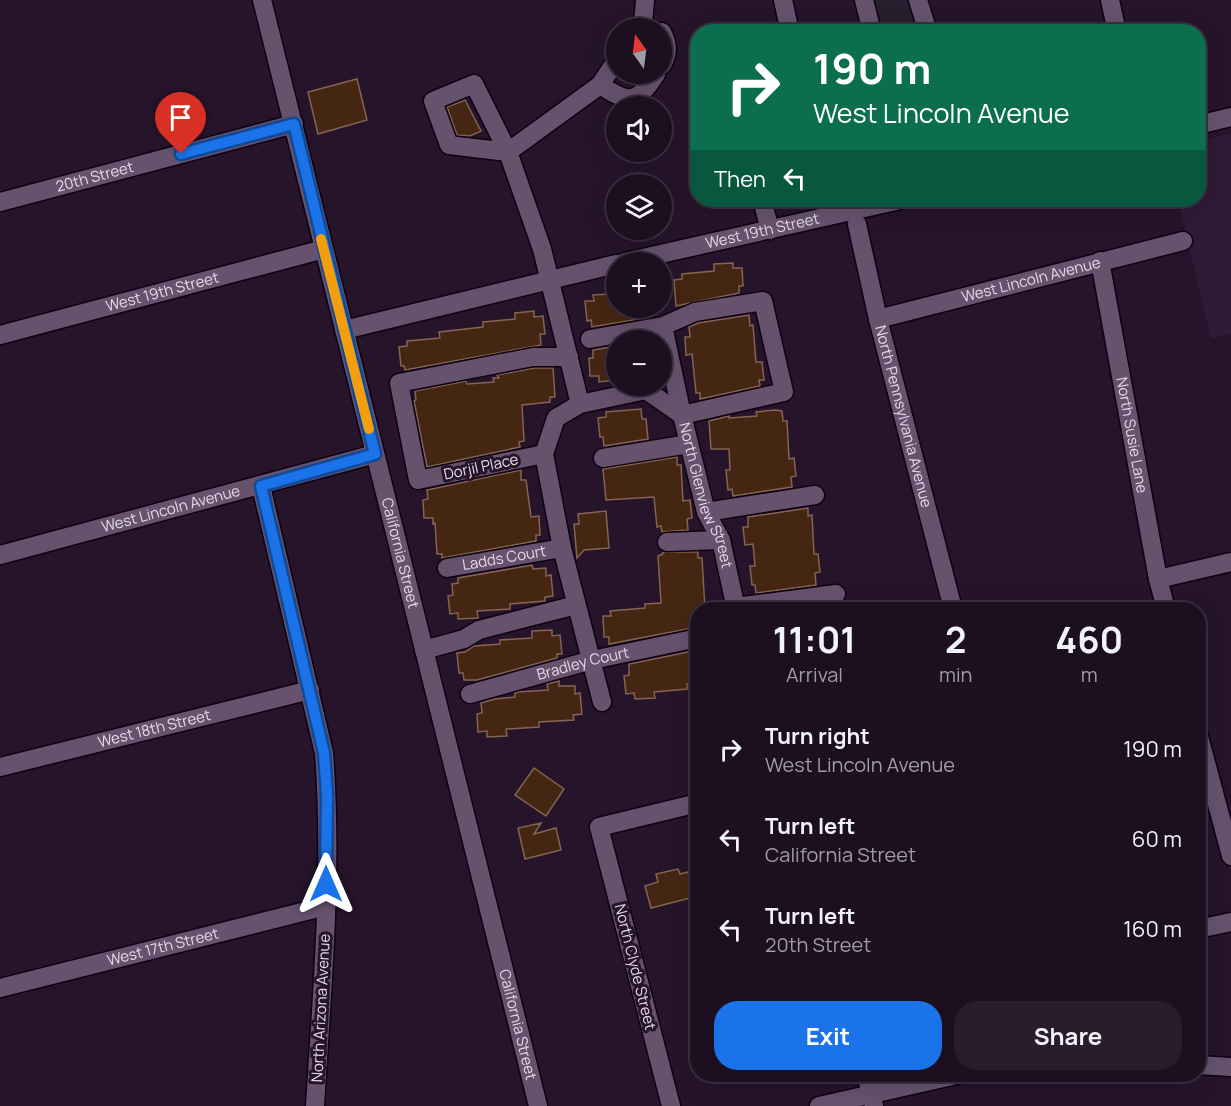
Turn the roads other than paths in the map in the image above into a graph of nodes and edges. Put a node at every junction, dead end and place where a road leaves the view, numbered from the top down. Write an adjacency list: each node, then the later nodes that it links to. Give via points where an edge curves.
1 (262, 0): 17 (street, California Street)
2 (645, 0): 7 (street)
3 (783, 0): 8 (street)
4 (864, 0): 9 (street)
5 (918, 0): 10 (street)
6 (1110, 0): 11 (street)
7 (646, 18)
8 (788, 24)
9 (870, 24)
10 (926, 24)
11 (1116, 24)
12 (606, 76): 14 (street)
13 (650, 84): 14 (street, via 633,98 619,98)
14 (600, 85): 18 (street)
15 (1231, 117): 16 (street)
16 (1206, 123)
17 (294, 124): 19 (street, 20th Street); 25 (street, California Street)
18 (508, 152): 18 (street, via 474,84 433,101 449,146); 29 (street)
19 (0, 202)
20 (764, 207): 23 (street)
21 (873, 207): 22 (street, West 19th Street)
22 (853, 212): 23 (street, West 19th Street); 30 (street, North Pennsylvania Avenue)
23 (770, 230): 26 (street, West 19th Street)
24 (1183, 241): 27 (street, West Lincoln Avenue)
25 (324, 249): 32 (street, California Street); 33 (street, West 19th Street)
26 (670, 252)
27 (1100, 261): 30 (street, West Lincoln Avenue); 51 (street, North Susie Lane)
28 (606, 266): 29 (street)
29 (549, 279): 32 (street); 35 (street)
30 (878, 319): 55 (street, North Pennsylvania Avenue)
31 (663, 326): 34 (street); 37 (street); 37 (street, via 695,312 763,301 784,392)
32 (344, 330): 39 (street, California Street)
33 (0, 335)
34 (590, 339)
35 (569, 357): 36 (street); 40 (street, Dorjil Place, via 533,357 399,383 418,480)
36 (580, 404): 37 (street, North Glenview Street, via 646,390); 40 (street, North Glenview Street, via 556,418)
37 (682, 415): 38 (street, North Glenview Street)
38 (689, 444): 41 (street); 44 (street, North Glenview Street)
39 (375, 454): 42 (street, West Lincoln Avenue); 59 (street, California Street)
40 (544, 454): 47 (street)
41 (603, 458)
42 (261, 486): 48 (street, West Lincoln Avenue); 61 (street, North Arizona Avenue)
43 (814, 495): 44 (street)
44 (706, 512): 45 (street, North Glenview Street)
45 (721, 540): 46 (street); 53 (street, North Glenview Street)
46 (667, 542)
47 (562, 548): 50 (street, Ladds Court); 57 (street)
48 (0, 555)
49 (1231, 562): 51 (street)
50 (447, 568)
51 (1158, 579): 56 (street, North Susie Lane)
52 (836, 594): 54 (street)
53 (735, 602)
54 (779, 602)
55 (951, 602)
56 (1164, 602)
57 (576, 605): 59 (street, via 479,630 464,639); 60 (street)
58 (690, 640): 60 (street, Bradley Court)
59 (424, 650): 78 (street, California Street)
60 (592, 660): 62 (street, Bradley Court); 63 (street)
61 (310, 690): 65 (street, West 18th Street); 68 (street, North Arizona Avenue, via 324,753)
62 (470, 694)
63 (602, 702)
64 (1206, 763): 67 (street)
65 (0, 767)
66 (690, 805): 79 (street, North Clyde Street, via 599,827)
67 (1231, 856)
68 (326, 906): 71 (street, West 17th Street); 77 (street, North Arizona Avenue)
69 (1231, 921): 70 (street)
70 (1206, 927)
71 (0, 988)
72 (1206, 1065): 73 (street)
73 (1231, 1067)
74 (868, 1082): 76 (street)
75 (934, 1082): 76 (street)
76 (872, 1100): 80 (street)
77 (315, 1106)
78 (538, 1106)
79 (670, 1106)
80 (819, 1106)

